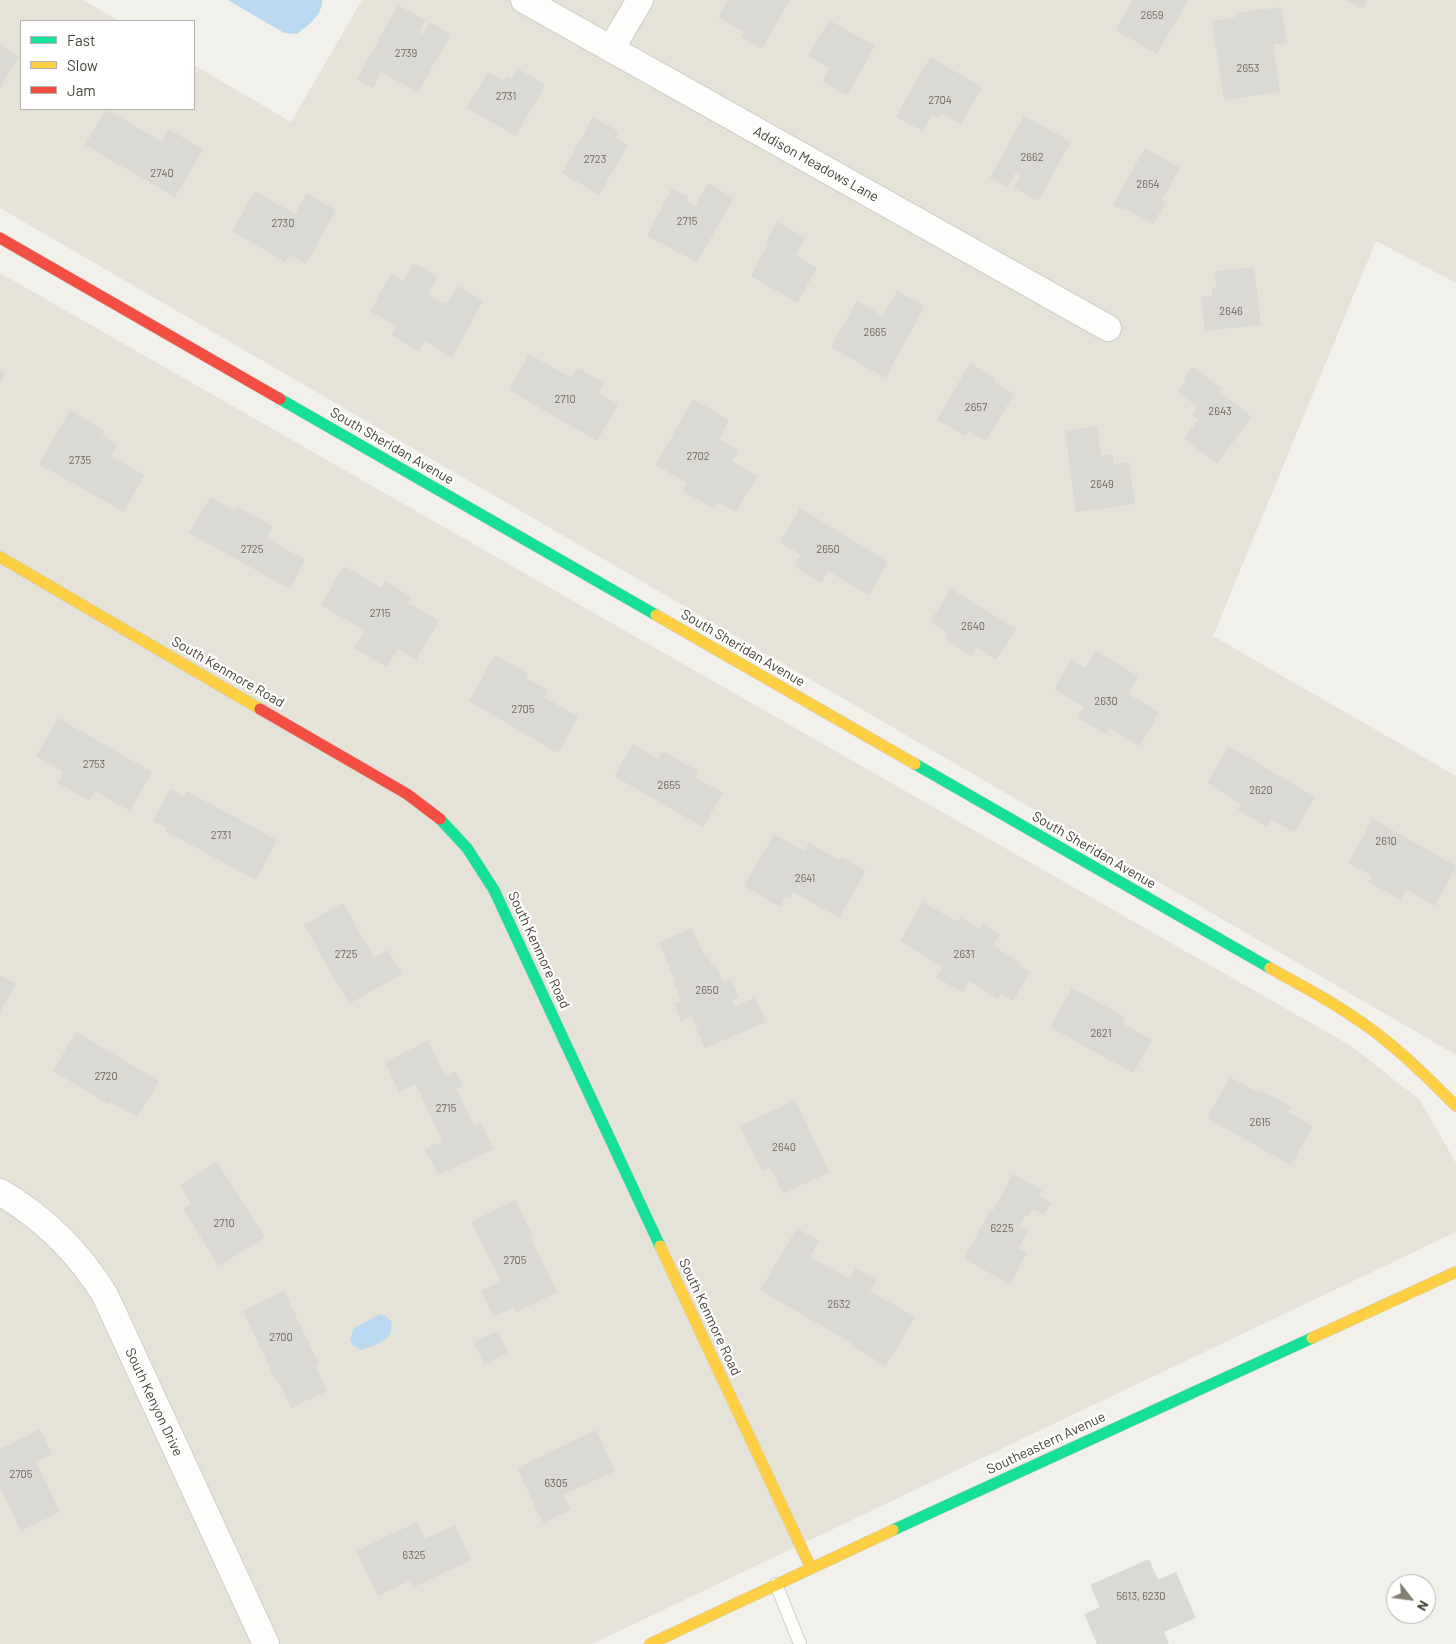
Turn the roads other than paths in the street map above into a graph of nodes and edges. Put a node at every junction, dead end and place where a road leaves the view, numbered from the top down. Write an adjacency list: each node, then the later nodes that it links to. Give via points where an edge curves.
1 (524, 0): 3 (street, Addison Meadows Lane)
2 (640, 0): 3 (street)
3 (611, 49): 5 (street, Addison Meadows Lane)
4 (0, 238): 7 (street, South Sheridan Avenue, via 1350,1014 1405,1056)
5 (1108, 328)
6 (0, 556): 10 (street, South Kenmore Road, via 407,794 432,812 474,855 494,890)
7 (1456, 1106)
8 (0, 1192): 12 (street, South Kenyon Drive, via 33,1213 69,1245 105,1295)
9 (1456, 1272): 10 (street, Southeastern Avenue)
10 (811, 1568): 11 (street, Southeastern Avenue)
11 (776, 1584): 13 (street, Southeastern Avenue); 14 (lane)
12 (266, 1644)
13 (650, 1644)
14 (800, 1644)

